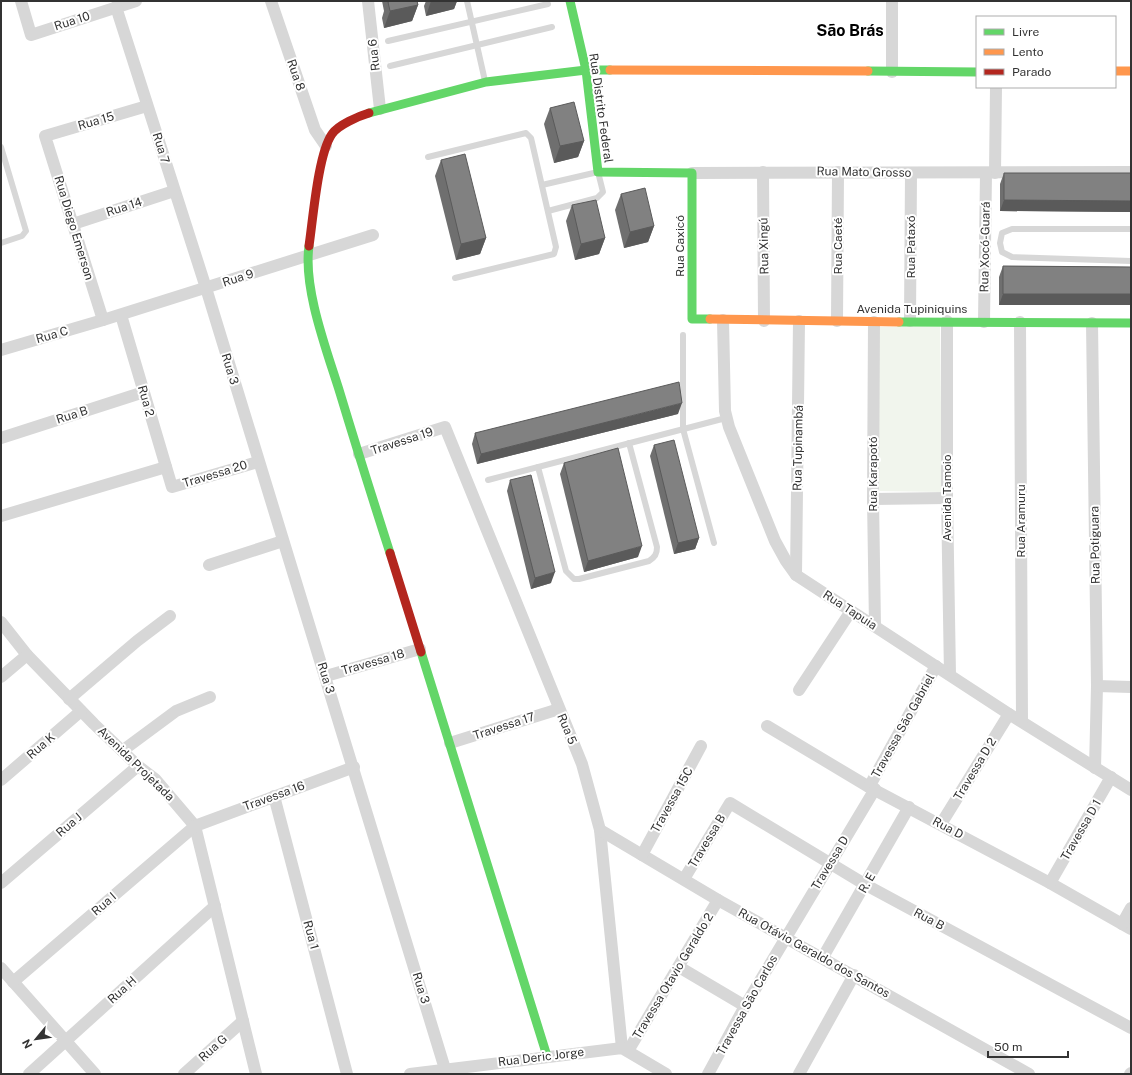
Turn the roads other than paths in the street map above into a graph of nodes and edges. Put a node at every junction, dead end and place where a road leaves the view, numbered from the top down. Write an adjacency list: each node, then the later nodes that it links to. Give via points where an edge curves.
1 (21, 1): 9 (street, Rua 10, via 31,35)
2 (136, 1): 9 (street, Rua 10)
3 (271, 1): 25 (street, Rua 8, via 315,130)
4 (368, 1): 23 (street, Rua 6)
5 (467, 1): 10 (lane)
6 (570, 1): 15 (street, Rua Distrito Federal)
7 (892, 1): 18 (street)
8 (548, 4): 10 (lane)
9 (116, 7): 22 (street, Rua 7)
10 (472, 20): 12 (lane); 13 (lane)
11 (552, 27): 13 (lane)
12 (388, 41)
13 (477, 45): 14 (lane); 20 (lane)
14 (390, 66)
15 (586, 70): 18 (street); 20 (street); 30 (street, Rua Distrito Federal)
16 (1116, 71): 17 (street)
17 (1131, 71)
18 (892, 72): 19 (street)
19 (976, 72)
20 (486, 82): 23 (street)
21 (996, 88): 36 (street, Rua Xocó-Guará)
22 (148, 106): 24 (street, Rua 15); 38 (street, Rua 7)
23 (380, 109): 25 (street, via 341,126 332,133)
24 (45, 136): 40 (street, Rua Diego Emerson)
25 (326, 146): 44 (street, via 317,187)
26 (1, 147): 28 (lane)
27 (428, 157): 37 (lane, via 526,133 531,138)
28 (8, 169): 29 (lane); 43 (lane, via 26,231 22,236)
29 (1, 171)
30 (598, 172): 34 (street, Rua Mato Grosso); 37 (lane); 39 (lane, via 603,187 601,196)
31 (763, 172): 32 (street, Rua Mato Grosso); 34 (street, Rua Mato Grosso); 52 (street, Rua Xingú)
32 (838, 172): 35 (street, Rua Mato Grosso); 54 (street, Rua Caeté)
33 (1131, 172): 36 (street, Rua Mato Grosso)
34 (692, 173): 49 (street, Rua Caxicó)
35 (911, 173): 36 (street, Rua Mato Grosso); 55 (street, Rua Pataxó)
36 (991, 173): 58 (street, Rua Xocó-Guará)
37 (542, 185): 39 (lane)
38 (174, 191): 40 (street, Rua 14); 47 (street, Rua 7)
39 (548, 211): 46 (lane, via 556,247 554,254)
40 (73, 224): 50 (street, Rua Diego Emerson)
41 (1131, 229): 45 (lane, via 1012,229 1002,234 1000,241 1002,252 1012,257)
42 (373, 235): 44 (street, Rua 9)
43 (1, 243)
44 (308, 256): 47 (street, Rua 9); 70 (street, via 317,320)
45 (1131, 261)
46 (455, 278)
47 (206, 288): 48 (street, Rua 9); 71 (street, Rua 3)
48 (121, 315): 50 (street, Rua 9); 64 (street, Rua 2)
49 (692, 319): 51 (street, Avenida Tupiniquins)
50 (103, 320): 63 (street, Rua C)
51 (723, 320): 52 (street, Avenida Tupiniquins); 65 (street, Rua Tapuia)
52 (764, 321): 53 (street, Avenida Tupiniquins)
53 (799, 321): 54 (street, Avenida Tupiniquins); 82 (street, Rua Tupinambá)
54 (837, 321): 57 (street, Avenida Tupiniquins)
55 (910, 321): 56 (street, Avenida Tupiniquins); 57 (street, Avenida Tupiniquins)
56 (947, 321): 58 (street, Avenida Tupiniquins); 76 (street, Avenida Tamoio)
57 (874, 322): 77 (street, Rua Karapotó)
58 (984, 322): 59 (street, Avenida Tupiniquins)
59 (1020, 322): 60 (street, Avenida Tupiniquins); 101 (street, Rua Aramuru)
60 (1092, 323): 61 (street, Avenida Tupiniquins); 93 (street, Rua Potiguara)
61 (1131, 323)
62 (683, 335): 67 (lane)
63 (1, 350)
64 (144, 392): 68 (street, Rua B); 72 (street, Rua 2)
65 (724, 419): 67 (lane); 82 (street, Rua Tapuia, via 774,540)
66 (445, 427): 70 (street, Travessa 19); 98 (street, Rua 5)
67 (683, 429): 69 (lane); 80 (lane)
68 (1, 438)
69 (629, 443): 73 (lane); 73 (lane, via 657,547 657,553 649,561 580,579 569,576)
70 (359, 454): 87 (street)
71 (258, 462): 75 (street, Travessa 20); 79 (street, Rua 3)
72 (166, 467): 75 (street, Rua 2); 78 (street)
73 (538, 467): 74 (lane)
74 (488, 480)
75 (172, 487)
76 (947, 498): 77 (street); 90 (street, Avenida Tamoio)
77 (873, 499): 86 (street, Rua Karapotó)
78 (1, 516)
79 (283, 541): 81 (street); 91 (street, Rua 3)
80 (714, 543)
81 (209, 565)
82 (796, 574): 83 (street, Rua Tapuia)
83 (852, 611): 86 (street, Rua Tapuia); 95 (street)
84 (170, 616): 97 (street)
85 (1, 622): 88 (street, Avenida Projetada)
86 (875, 626): 89 (street, Rua Tapuia)
87 (420, 649): 91 (street, Travessa 18); 103 (street)
88 (27, 655): 92 (street); 97 (street, Avenida Projetada)
89 (936, 666): 90 (street, Rua Tapuia); 111 (street, Travessa São Gabriel)
90 (950, 675): 100 (street, Rua Tapuia)
91 (326, 676): 107 (street, Rua 3)
92 (1, 677)
93 (1097, 686): 94 (street); 108 (street, Rua Potiguara)
94 (1131, 687)
95 (799, 690)
96 (210, 697): 105 (street, via 176,711)
97 (69, 699): 99 (street, Avenida Projetada)
98 (559, 709): 103 (street, Travessa 17); 118 (street, Rua 5, via 582,764)
99 (81, 711): 105 (street, Avenida Projetada); 110 (street, Rua K)
100 (1009, 714): 101 (street, Rua Tapuia); 116 (street, Travessa D 2)
101 (1022, 721): 108 (street, Rua Tapuia)
102 (767, 726): 111 (street, Rua D)
103 (450, 743): 140 (street)
104 (702, 746): 119 (street, Travessa 15C)
105 (122, 751): 106 (street, Avenida Projetada)
106 (138, 766): 117 (street, Avenida Projetada, via 155,779); 123 (street, Rua J)
107 (354, 766): 113 (street, Travessa 16); 141 (street, Rua 3)
108 (1095, 768): 109 (street, Rua Tapuia)
109 (1111, 777): 112 (street, Rua Tapuia); 122 (street, Travessa D 1)
110 (1, 780)
111 (872, 788): 115 (street, Rua D); 120 (street, Travessa D)
112 (1131, 790)
113 (274, 796): 117 (street, Travessa 16); 146 (street, Rua 1)
114 (730, 804): 120 (street, Rua B); 121 (street, Travessa B)
115 (909, 807): 116 (street, Rua D); 124 (street, R. E)
116 (941, 824): 122 (street, Rua D)
117 (195, 826): 126 (street, Avenida Projetada); 134 (street, Rua I)
118 (600, 830): 119 (street, Rua Otávio Geraldo dos Santos); 139 (street, Rua 5)
119 (642, 855): 121 (street, Rua Otávio Geraldo dos Santos)
120 (830, 862): 124 (street, Rua B); 129 (street, Travessa D)
121 (684, 879): 125 (street, Rua Otávio Geraldo dos Santos)
122 (1050, 883): 128 (street, Rua D)
123 (1, 884)
124 (866, 885): 130 (street, R. E); 137 (street, Rua B)
125 (718, 900): 129 (street, Rua Otávio Geraldo dos Santos); 131 (street, Travessa Otavio Geraldo 2)
126 (215, 906): 136 (street, Avenida Projetada); 138 (street, Rua H)
127 (1131, 908): 128 (street)
128 (1126, 926)
129 (785, 937): 130 (street, Rua Otávio Geraldo dos Santos); 135 (street, Travessa São Carlos)
130 (823, 957): 133 (street, Rua Otávio Geraldo dos Santos)
131 (679, 967): 135 (street); 139 (street, Travessa Otavio Geraldo 2)
132 (1, 968): 134 (street)
133 (854, 974): 150 (street); 151 (street, Rua Otávio Geraldo dos Santos)
134 (13, 982): 138 (street)
135 (745, 1006): 149 (street, Travessa São Carlos)
136 (242, 1021): 144 (street, Rua G); 145 (street, Avenida Projetada)
137 (1131, 1028)
138 (66, 1041): 142 (street, Rua H); 143 (street)
139 (625, 1050): 140 (street, Rua Deric Jorge); 148 (street)
140 (547, 1056): 141 (street, Rua Deric Jorge)
141 (445, 1069): 147 (street, Rua Deric Jorge)
142 (30, 1074)
143 (95, 1074)
144 (184, 1074)
145 (256, 1074)
146 (348, 1074)
147 (410, 1074)
148 (666, 1074)
149 (708, 1074)
150 (799, 1074)
151 (1029, 1074)

